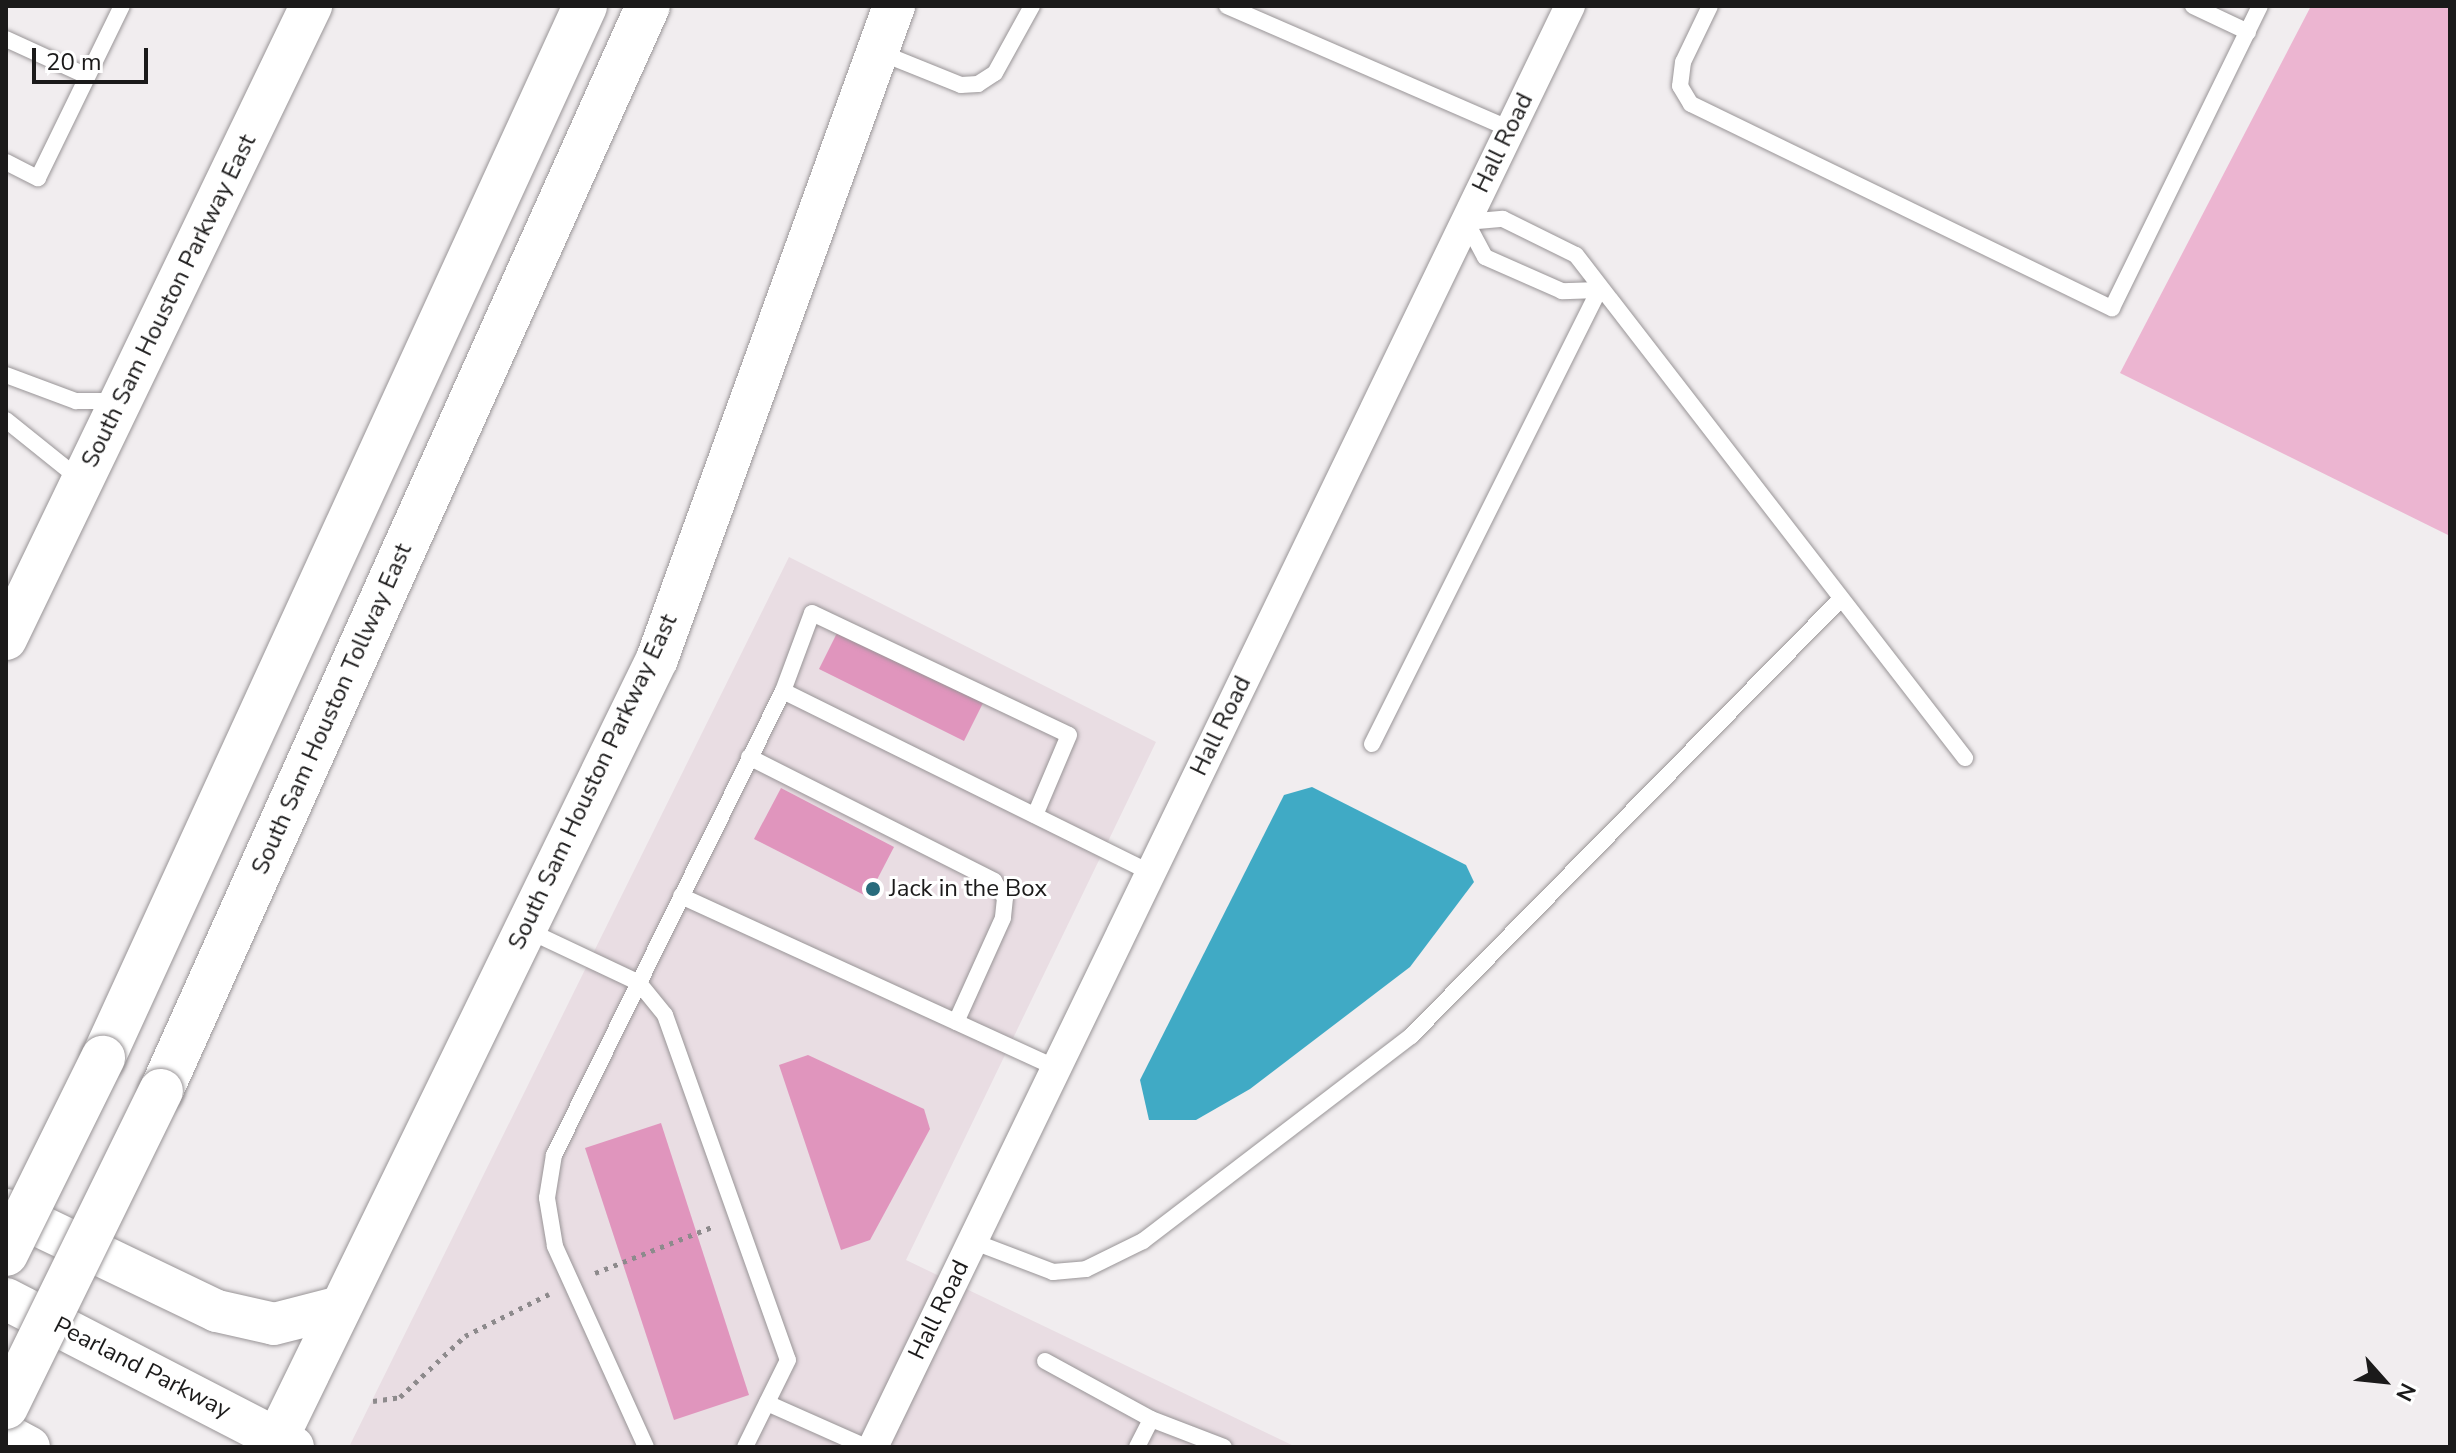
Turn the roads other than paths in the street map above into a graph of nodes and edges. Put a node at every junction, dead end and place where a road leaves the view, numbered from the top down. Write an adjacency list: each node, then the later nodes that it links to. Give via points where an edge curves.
1 (122, 6): 17 (lane)
2 (311, 6): 25 (main road, South Sam Houston Parkway East)
3 (573, 6): 18 (highway)
4 (585, 6): 18 (highway)
5 (648, 6): 20 (highway, South Sam Houston Tollway East)
6 (667, 6): 20 (highway)
7 (894, 6): 16 (main road, South Sam Houston Parkway East)
8 (1032, 6): 16 (lane, via 995,73 978,84 961,85)
9 (1570, 6): 19 (street, Hall Road)
10 (1710, 6): 14 (lane, via 1683,62 1680,86 1691,104 2112,308)
11 (2193, 6): 14 (lane)
12 (2260, 6): 14 (lane)
13 (1234, 7): 19 (lane)
14 (2248, 32)
15 (6, 39): 17 (lane)
16 (877, 51): 37 (main road, South Sam Houston Parkway East, via 657,659)
17 (87, 76): 21 (lane, via 38,178)
18 (528, 128): 43 (highway, bridge, via 103,1058)
19 (1510, 129): 22 (street, Hall Road)
20 (585, 146): 48 (highway, South Sam Houston Tollway East, bridge, via 161,1091)
21 (6, 162)
22 (1466, 222): 23 (lane, via 1503,219 1576,255); 23 (lane, via 1485,257 1562,291); 35 (street, Hall Road)
23 (1599, 290): 28 (lane); 31 (lane)
24 (6, 375): 25 (lane, via 76,401)
25 (120, 401): 27 (main road, South Sam Houston Parkway East)
26 (6, 420): 27 (lane)
27 (82, 481): 29 (main road, South Sam Houston Parkway East)
28 (1838, 602): 33 (lane); 42 (lane, via 1411,1036 1143,1241 1086,1269 1053,1272)
29 (6, 639)
30 (783, 691): 32 (lane); 34 (lane); 34 (lane, via 802,628 821,612 1069,735)
31 (1372, 744)
32 (749, 757): 36 (lane); 39 (lane, via 994,881 1005,898 1003,918)
33 (1965, 758)
34 (1035, 815): 35 (lane)
35 (1151, 873): 40 (street, Hall Road)
36 (681, 896): 38 (lane); 39 (lane)
37 (525, 928): 38 (lane); 45 (main road, South Sam Houston Parkway East)
38 (639, 983): 47 (lane, via 665,1015 788,1360); 53 (lane, via 554,1155 547,1198 555,1246)
39 (956, 1022): 40 (lane)
40 (1056, 1068): 42 (street, Hall Road)
41 (6, 1210): 45 (main road, via 217,1311 274,1324)
42 (972, 1241): 56 (street, Hall Road)
43 (6, 1254)
44 (6, 1299): 51 (main road, Pearland Parkway)
45 (340, 1307): 51 (main road, South Sam Houston Parkway East)
46 (1045, 1361): 49 (lane)
47 (767, 1403): 54 (lane); 55 (lane)
48 (6, 1407)
49 (1151, 1419): 57 (lane); 58 (lane)
50 (6, 1435): 52 (main road)
51 (281, 1444)
52 (29, 1447)
53 (646, 1447)
54 (745, 1447)
55 (866, 1447)
56 (873, 1447)
57 (1137, 1447)
58 (1224, 1447)

